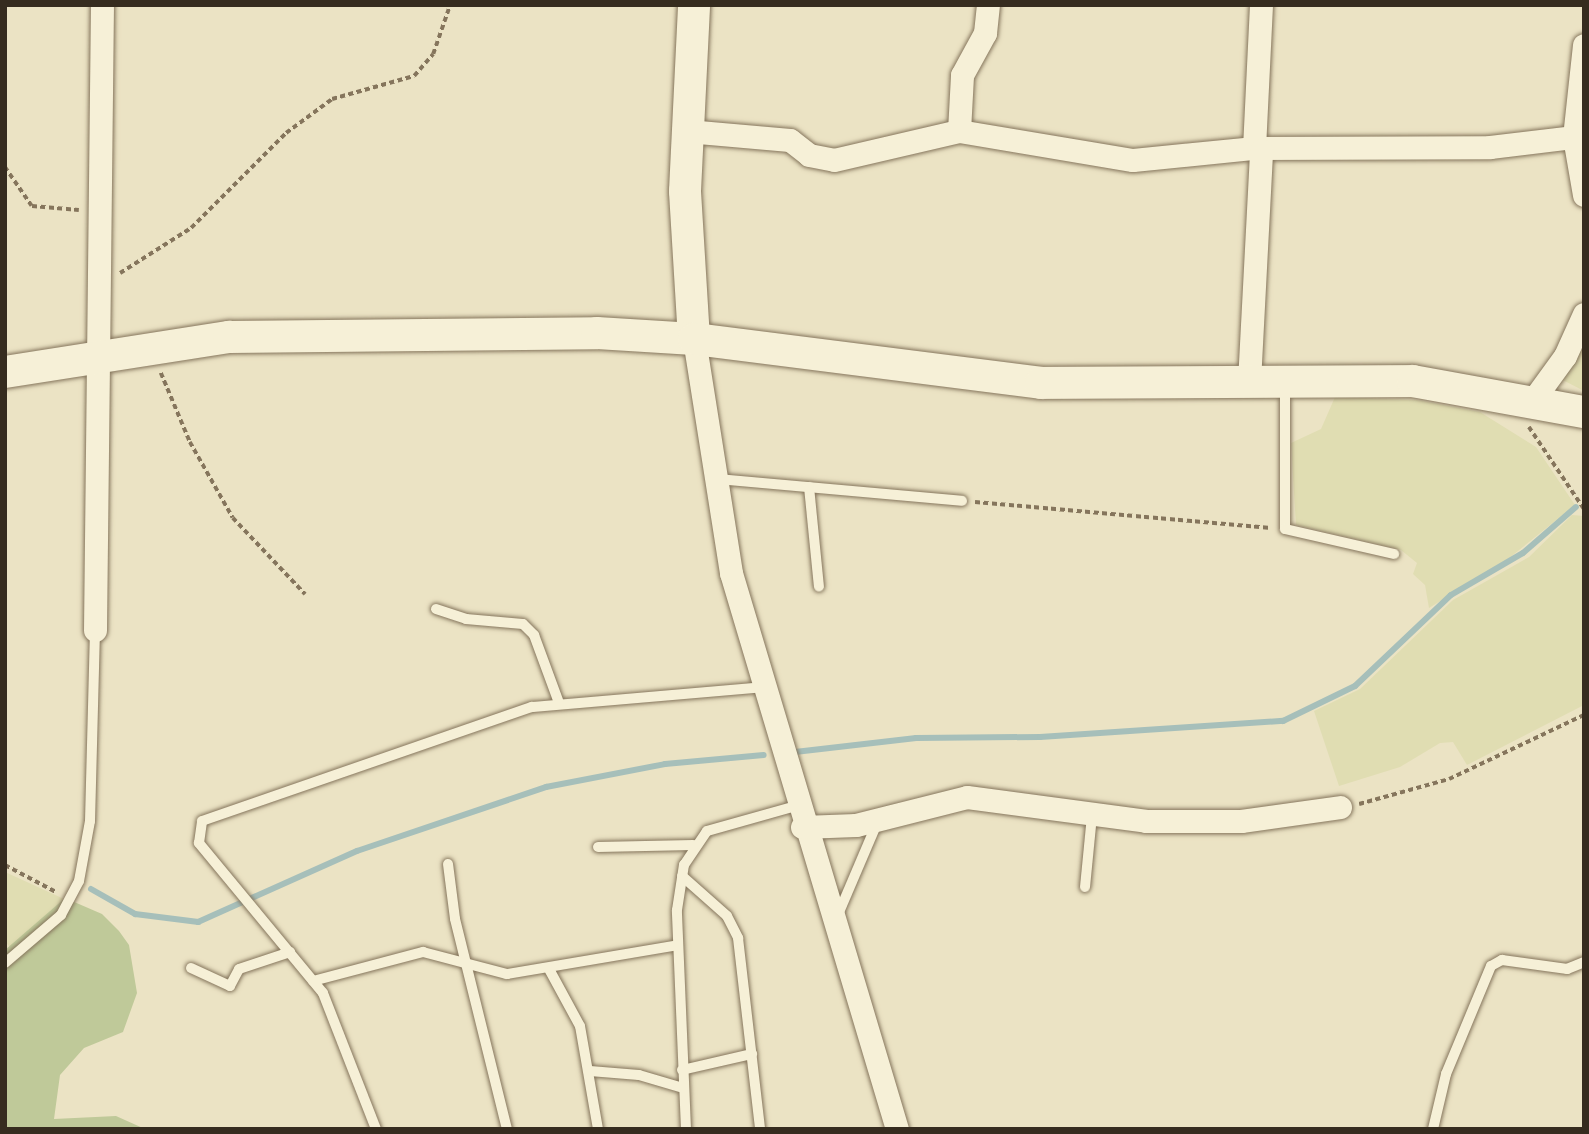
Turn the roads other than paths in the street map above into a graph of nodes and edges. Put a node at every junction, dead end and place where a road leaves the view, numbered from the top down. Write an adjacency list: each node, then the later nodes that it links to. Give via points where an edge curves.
1 (102, 5): 13 (street)
2 (694, 5): 6 (street)
3 (988, 5): 7 (street, via 985,33 962,75)
4 (1261, 5): 9 (street)
5 (1584, 45): 8 (street)
6 (687, 131): 7 (street, via 790,140 809,155 834,160); 12 (street, via 685,254)
7 (959, 131): 9 (street, via 1133,160)
8 (1574, 137): 9 (street, via 1490,147); 10 (street)
9 (1258, 149): 16 (street)
10 (1584, 195)
11 (1584, 314): 17 (street, via 1565,356)
12 (694, 339): 13 (street, via 597,333 255,337); 16 (street, via 1041,383); 19 (street)
13 (96, 353): 14 (street); 25 (street)
14 (5, 372)
15 (1284, 380): 16 (street); 17 (street, via 1413,381); 22 (lane, via 1285,529)
16 (1249, 382)
17 (1533, 400): 18 (street)
18 (1584, 412)
19 (714, 479): 20 (lane); 26 (street)
20 (809, 487): 21 (lane); 23 (lane)
21 (962, 501)
22 (1394, 554)
23 (819, 587)
24 (436, 608): 27 (lane, via 466,619 523,624 534,635)
25 (95, 630): 41 (lane, via 90,821 73,898)
26 (763, 687): 27 (lane); 29 (street)
27 (559, 703): 39 (lane, via 202,821 199,844)
28 (1340, 807): 30 (street, via 1241,821)
29 (799, 816): 31 (street); 32 (lane, via 731,819); 37 (street)
30 (1092, 816): 31 (street, via 967,797); 36 (lane)
31 (879, 820): 37 (lane)
32 (693, 845): 33 (lane); 35 (lane)
33 (598, 847)
34 (448, 864): 42 (lane)
35 (682, 876): 38 (lane); 46 (lane, via 727,916 738,938)
36 (1086, 887)
37 (832, 922): 55 (street)
38 (678, 945): 44 (lane); 47 (lane)
39 (290, 952): 43 (lane, via 239,969 230,986); 45 (lane)
40 (1584, 962): 56 (lane, via 1567,969 1502,960 1491,965 1446,1074)
41 (5, 963)
42 (467, 963): 44 (lane, via 507,974); 45 (lane, via 422,952); 51 (lane)
43 (191, 968)
44 (549, 969): 48 (lane, via 576,1015)
45 (313, 981): 50 (lane)
46 (752, 1054): 47 (lane); 54 (lane)
47 (682, 1070): 49 (lane)
48 (590, 1071): 49 (lane, via 639,1075); 52 (lane)
49 (683, 1088): 53 (lane)
50 (376, 1129)
51 (507, 1129)
52 (597, 1129)
53 (686, 1129)
54 (760, 1129)
55 (897, 1129)
56 (1433, 1129)

